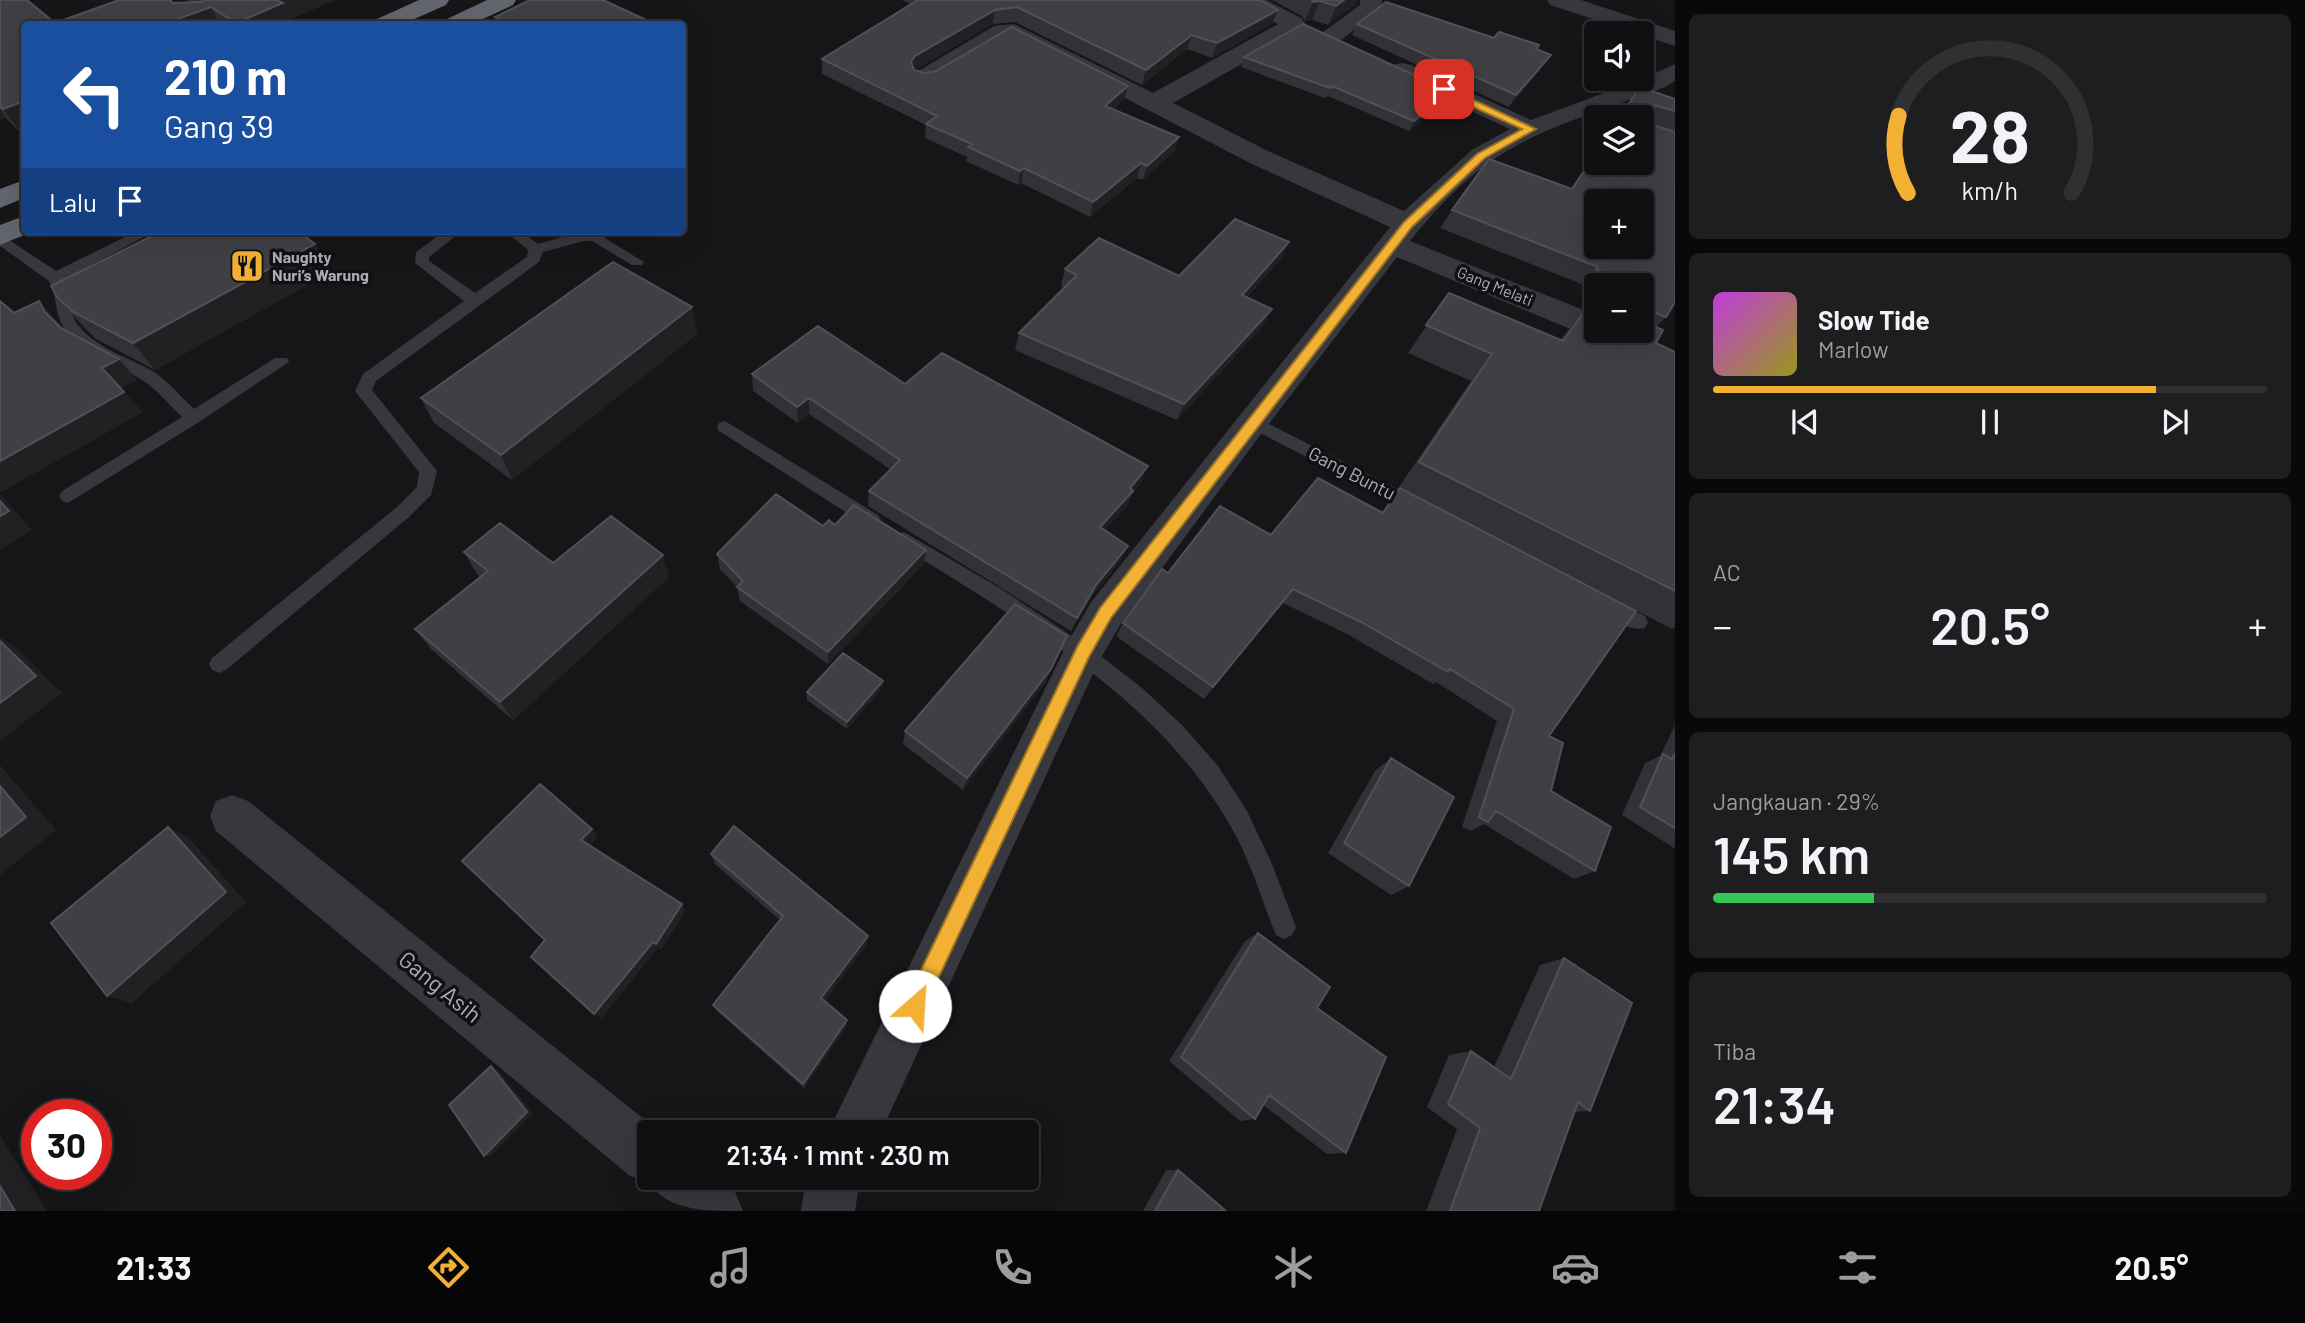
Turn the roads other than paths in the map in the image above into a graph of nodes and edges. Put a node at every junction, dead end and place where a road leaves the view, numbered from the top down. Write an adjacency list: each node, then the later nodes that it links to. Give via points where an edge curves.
1 (438, 0): 8 (highway)
2 (454, 0): 7 (highway)
3 (505, 0): 7 (highway)
4 (1249, 0): 15 (street, via 1293,23)
5 (1371, 0): 11 (street, via 1371,7 1321,33)
6 (1558, 0): 10 (street)
7 (478, 13): 9 (highway)
8 (392, 21)
9 (462, 21)
10 (1675, 40)
11 (1356, 49)
12 (1381, 60): 18 (street)
13 (924, 78): 15 (street, Gang Melati, via 1002,31 1014,31)
14 (1669, 80): 16 (street)
15 (1155, 102): 22 (street, Gang Melati)
16 (1611, 105)
17 (1584, 116): 18 (street)
18 (1530, 129): 22 (street, via 1481,156)
19 (21, 189): 20 (highway)
20 (0, 198)
21 (21, 226): 26 (highway)
22 (1401, 234): 31 (street, Gang Melati); 34 (street)
23 (140, 235): 29 (lane)
24 (449, 235): 30 (lane, via 421,255 422,263)
25 (517, 235): 27 (lane)
26 (0, 237): 29 (lane)
27 (536, 249): 28 (lane, via 595,237); 30 (lane, via 534,259)
28 (637, 261)
29 (55, 278): 33 (lane, via 72,329 91,346 150,377)
30 (475, 301): 41 (lane, via 391,360 369,378 363,391 428,471 425,490)
31 (1584, 321)
32 (281, 362): 33 (lane)
33 (193, 418): 36 (lane)
34 (1250, 426): 37 (lane); 40 (street, via 1106,613)
35 (724, 427): 40 (lane)
36 (68, 496)
37 (1427, 518)
38 (1594, 605): 39 (lane)
39 (1635, 626)
40 (1083, 652): 43 (lane, via 1167,725 1201,764 1238,817 1262,865); 44 (street)
41 (219, 664)
42 (232, 816): 45 (street, Gang Asih)
43 (1284, 927)
44 (860, 1120)
45 (637, 1147)
46 (690, 1190): 48 (street)
47 (831, 1190): 49 (street)
48 (716, 1211)
49 (828, 1211)

